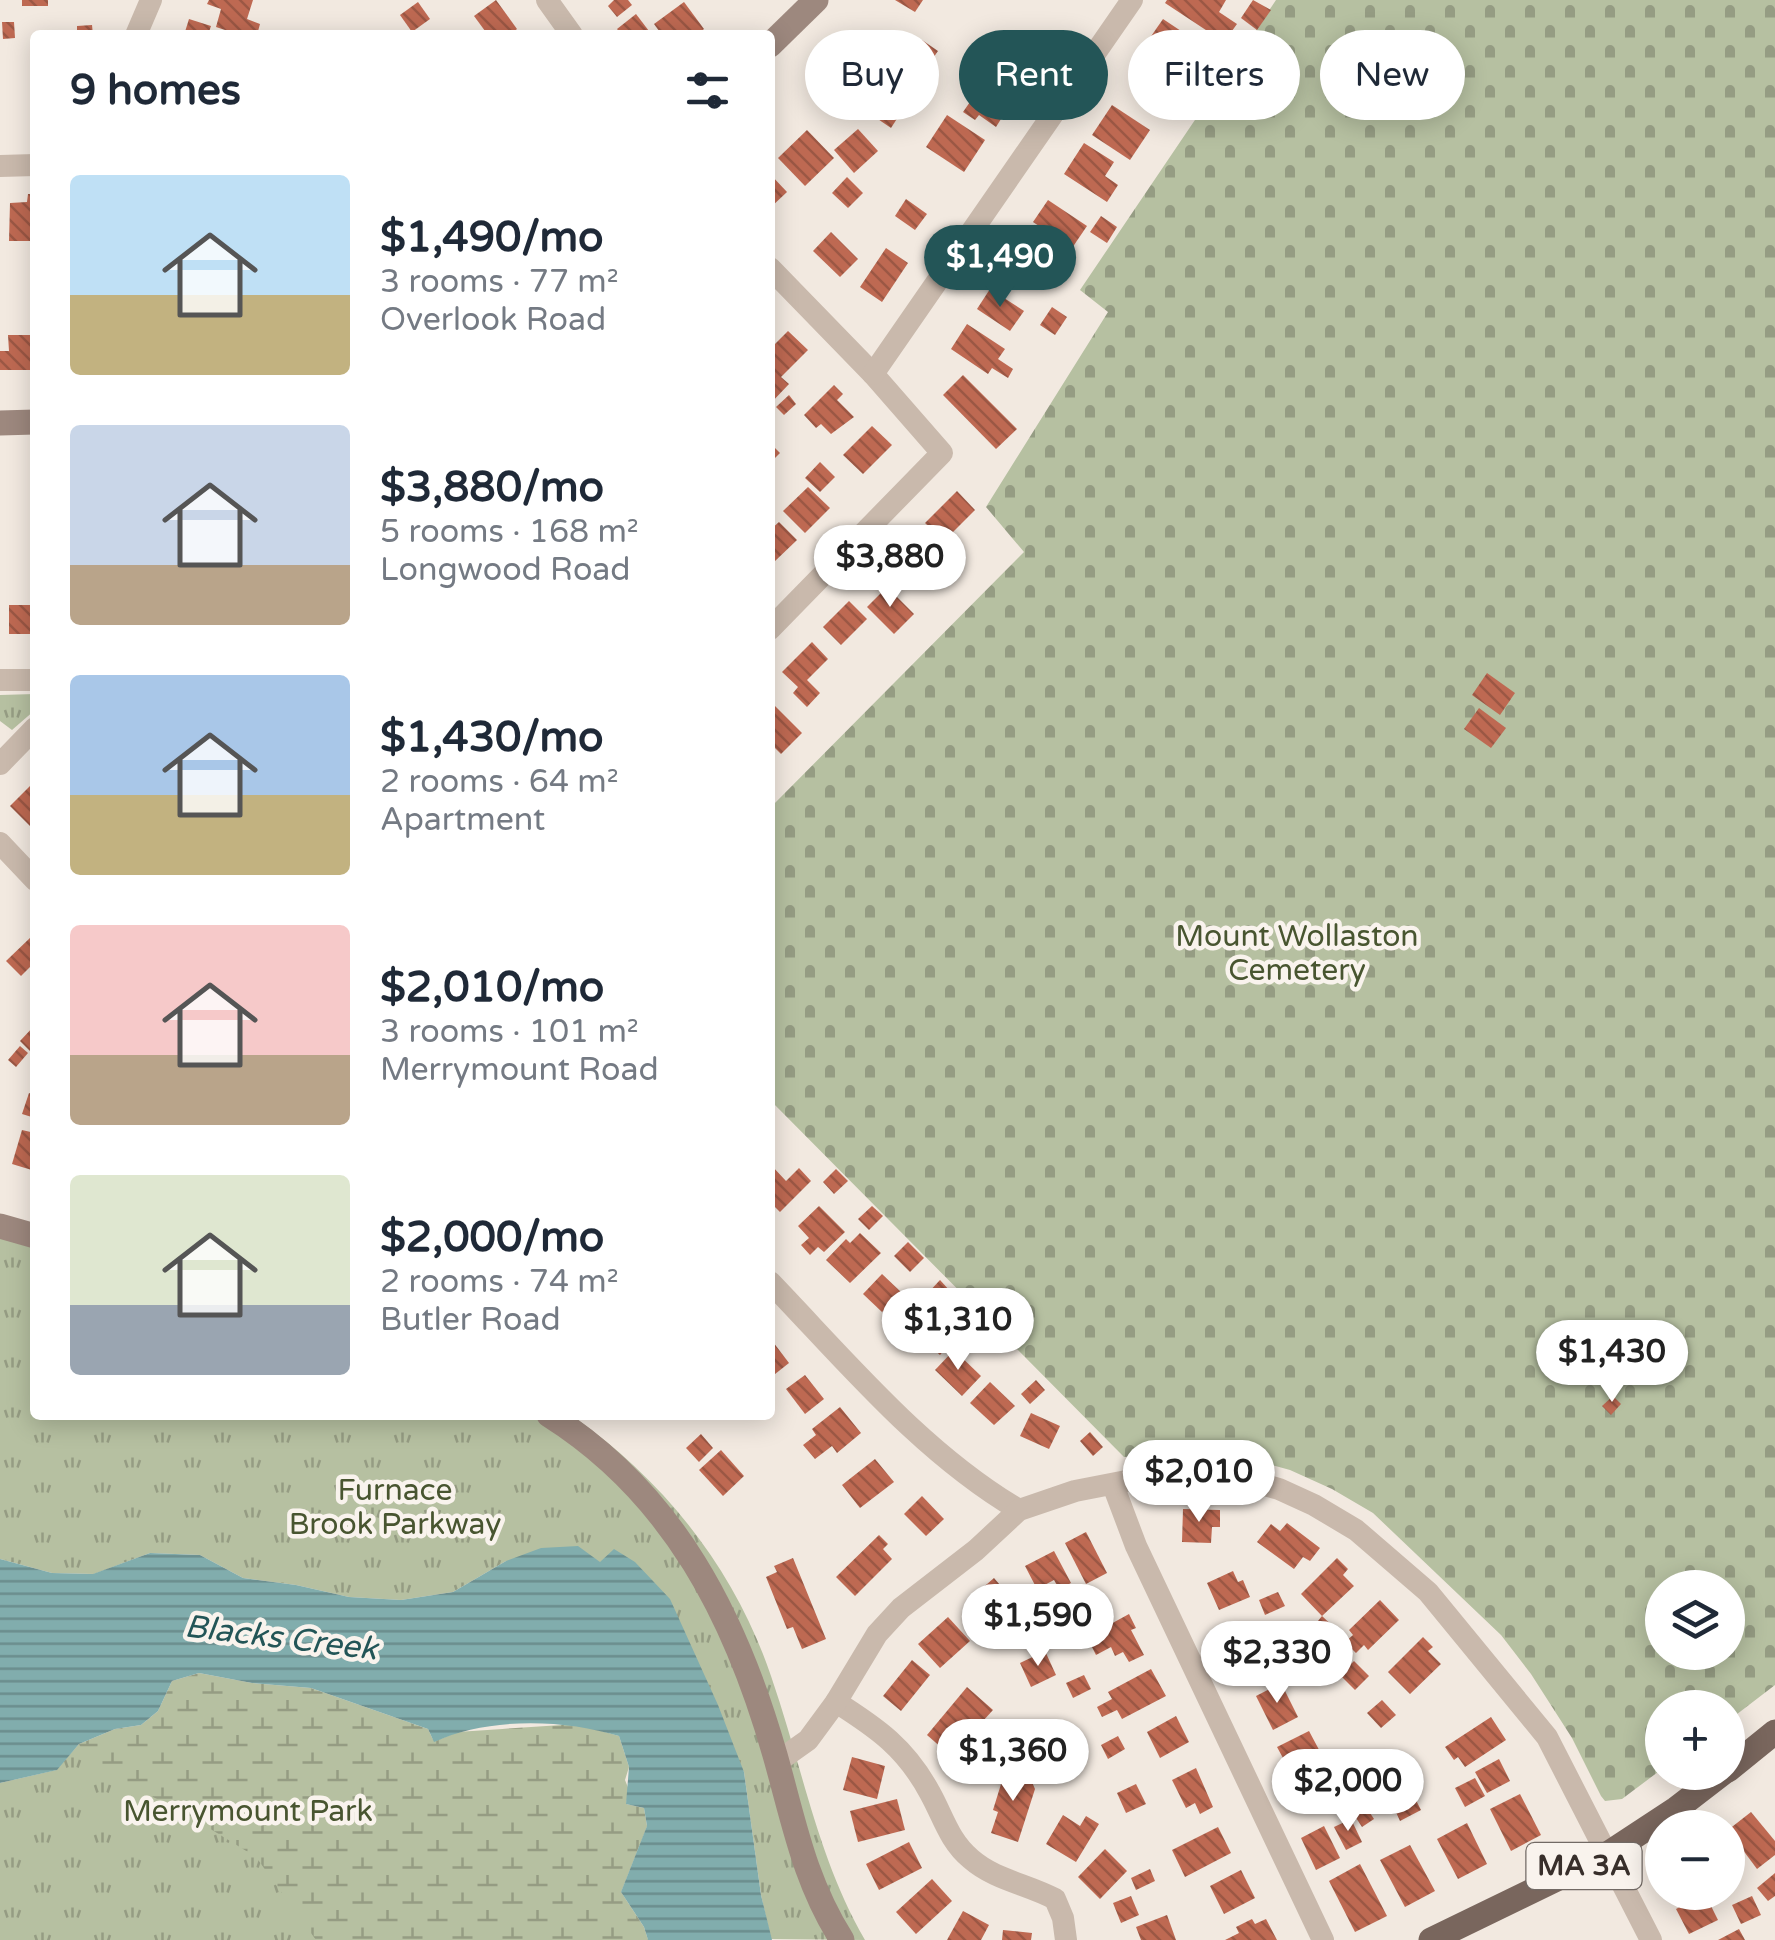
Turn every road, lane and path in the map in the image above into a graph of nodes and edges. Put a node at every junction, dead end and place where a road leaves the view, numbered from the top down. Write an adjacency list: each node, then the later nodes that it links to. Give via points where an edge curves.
1 (151, 0): 5 (street)
2 (547, 0): 6 (street)
3 (816, 0): 7 (main road)
4 (1132, 0): 11 (street)
5 (138, 30)
6 (568, 30)
7 (775, 40)
8 (30, 165): 9 (street)
9 (0, 166)
10 (775, 280): 11 (street)
11 (873, 374): 14 (street, via 942,454)
12 (30, 422): 13 (main road)
13 (0, 424)
14 (775, 624)
15 (0, 680): 16 (street)
16 (30, 680)
17 (30, 732): 18 (street)
18 (4, 750)
19 (0, 843): 20 (street)
20 (30, 875)
21 (0, 1226): 22 (main road)
22 (30, 1235)
23 (775, 1287): 26 (street, via 908,1424)
24 (554, 1420): 30 (main road, via 622,1475 689,1553 741,1649)
25 (1112, 1485): 26 (street); 32 (street, via 1219,1472 1278,1489 1356,1530 1428,1592 1547,1738); 35 (street)
26 (1019, 1510): 27 (street, via 901,1608)
27 (836, 1702): 30 (street, via 808,1740); 34 (street, via 884,1732 908,1757 952,1840 972,1860 1055,1899)
28 (1775, 1732): 29 (main road, MA 3A)
29 (1745, 1756)
30 (778, 1762): 33 (main road, via 801,1856)
31 (1702, 1790): 32 (main road, MA 3A)
32 (1606, 1855): 36 (main road, MA 3A); 37 (street)
33 (842, 1940)
34 (1066, 1940)
35 (1323, 1940)
36 (1432, 1940)
37 (1651, 1940)

